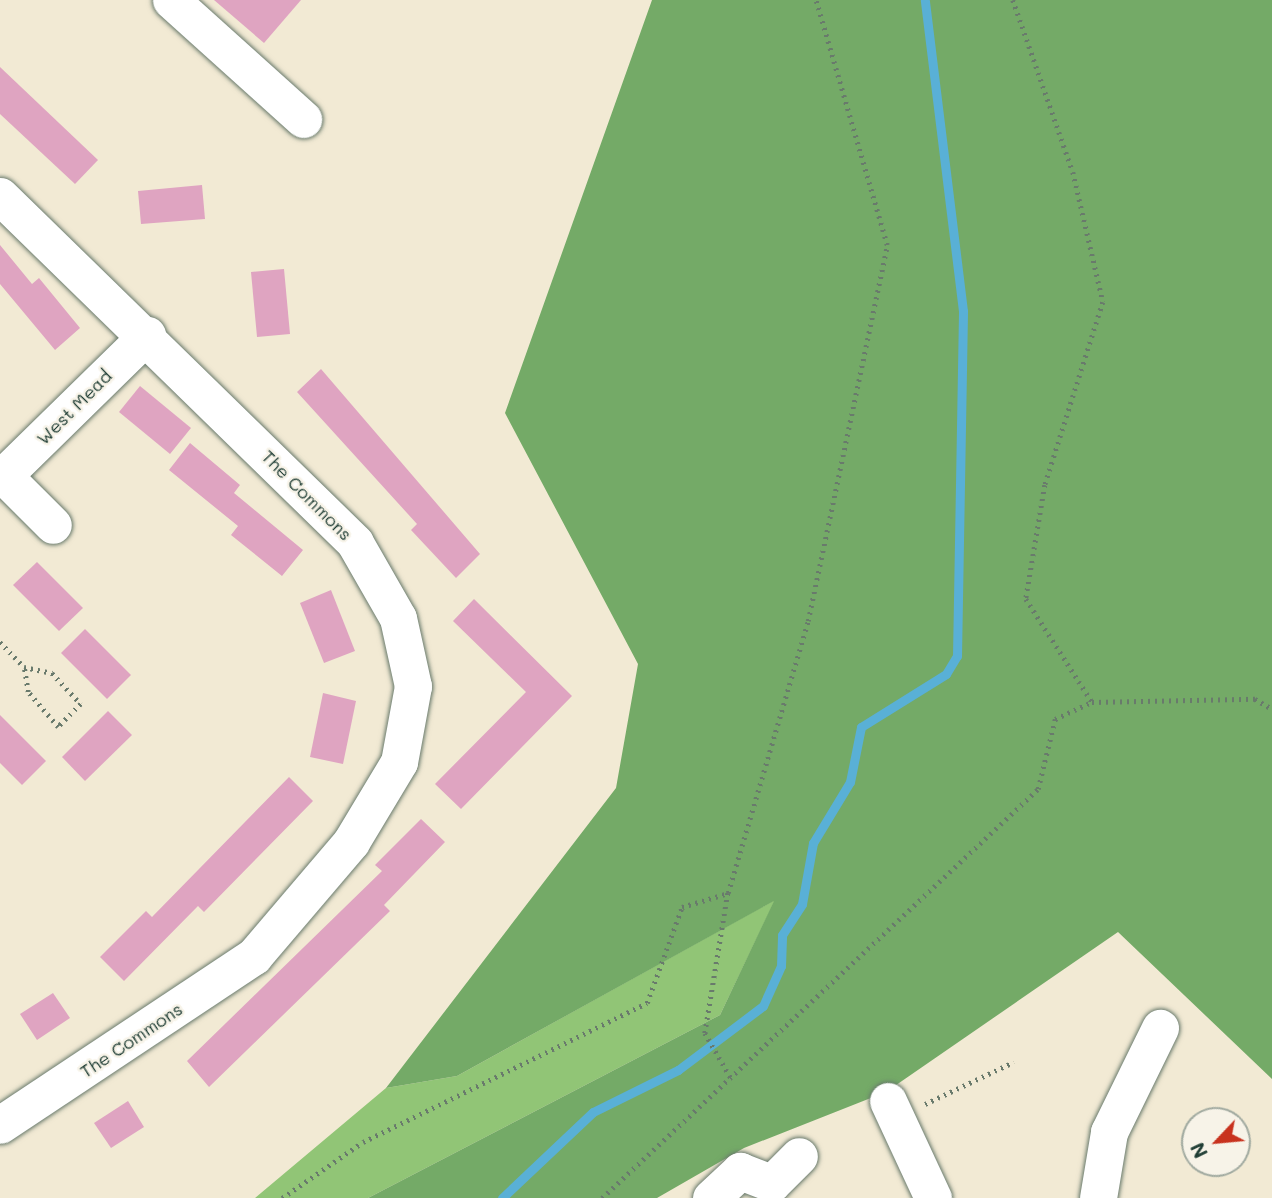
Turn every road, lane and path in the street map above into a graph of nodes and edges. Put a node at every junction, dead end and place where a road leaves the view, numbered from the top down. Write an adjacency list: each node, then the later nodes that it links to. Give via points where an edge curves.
1 (171, 0): 4 (street)
2 (816, 0): 13 (path, via 887,245 808,621)
3 (1013, 0): 11 (path, via 1073,172 1103,302 1045,485 1026,599)
4 (303, 119)
5 (0, 196): 6 (street, The Commons)
6 (147, 335): 7 (street, West Mead); 18 (street, The Commons, via 355,543 398,618 413,686 399,762 351,842 254,956)
7 (2, 478): 8 (street)
8 (53, 524)
9 (0, 642): 10 (path)
10 (24, 667): 10 (path, via 28,692 58,727 81,704 52,673)
11 (1092, 702): 12 (path, via 1255,699); 16 (path, via 1055,719 1038,789)
12 (1272, 709)
13 (728, 893): 16 (path, via 705,1033); 20 (path, via 682,907 647,1003 363,1142)
14 (1160, 1028): 24 (street, via 1109,1132)
15 (1014, 1062): 17 (path)
16 (732, 1078): 21 (path)
17 (892, 1109): 23 (street)
18 (0, 1125)
19 (799, 1156): 22 (street, via 772,1183 740,1171)
20 (282, 1198)
21 (603, 1198)
22 (711, 1198)
23 (933, 1198)
24 (1098, 1198)

